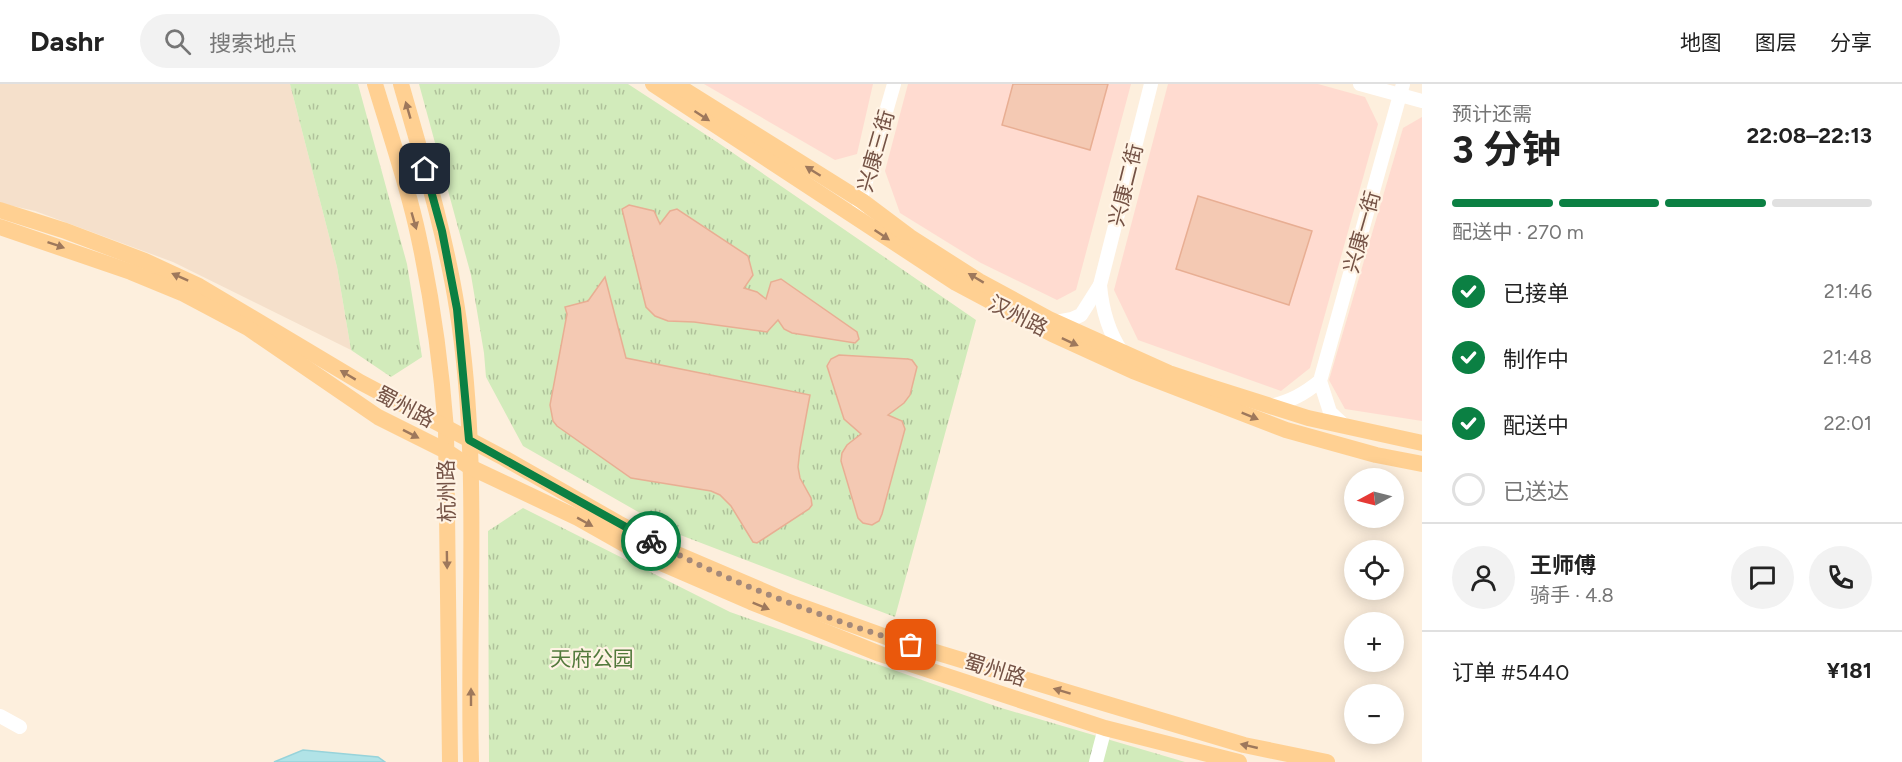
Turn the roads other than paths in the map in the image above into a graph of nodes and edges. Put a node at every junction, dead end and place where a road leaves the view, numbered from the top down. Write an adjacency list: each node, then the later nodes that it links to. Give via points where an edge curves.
1 (375, 84): 20 (main road, 杭州路, one-way to 20, via 417,232 433,309)
2 (401, 84): 21 (main road, 杭州路, one-way to 2, via 457,309 442,231)
3 (653, 84): 12 (main road, 汉州路, one-way to 12)
4 (676, 84): 10 (main road, 汉州路, one-way to 4)
5 (894, 84): 10 (street, 兴康三街)
6 (1151, 84): 14 (street, 兴康二街)
7 (1360, 84): 8 (street)
8 (1402, 89): 9 (street); 17 (street, 兴康一街)
9 (1422, 101)
10 (862, 201): 12 (street, 兴康三街); 15 (main road, 汉州路, one-way to 10, via 979,281)
11 (0, 210): 20 (main road, 蜀州路, one-way to 11, via 199,286 145,261)
12 (855, 217): 24 (main road, 汉州路, one-way to 24, via 976,295 1133,371 1286,430)
13 (0, 227): 23 (main road, 蜀州路, one-way to 23, via 122,268 182,293 248,328 378,417)
14 (1100, 285): 15 (street, via 1081,315); 16 (street, via 1106,318)
15 (1056, 322): 16 (main road, 汉州路)
16 (1122, 352): 18 (main road, 汉州路, via 1168,373)
17 (1320, 381): 18 (street, via 1306,393); 19 (street, via 1330,412)
18 (1271, 406): 19 (main road, 汉州路)
19 (1346, 427): 22 (main road, 汉州路)
20 (446, 429): 21 (main road, 蜀州路); 23 (main road, 杭州路)
21 (469, 440): 25 (main road, 杭州路); 33 (main road, 蜀州路, one-way to 21, via 1244,745 889,638 789,602 670,551)
22 (1422, 443)
23 (446, 451): 25 (main road, 蜀州路); 29 (main road, 杭州路, one-way to 29)
24 (1422, 464)
25 (470, 467): 28 (main road, 蜀州路, one-way to 28, via 647,556 751,602 880,654); 30 (main road, 杭州路, one-way to 25)
26 (0, 716): 27 (street)
27 (20, 727)
28 (1105, 728): 31 (street); 32 (main road, 蜀州路)
29 (450, 759)
30 (471, 759)
31 (1096, 762)
32 (1239, 762)
33 (1326, 762)

